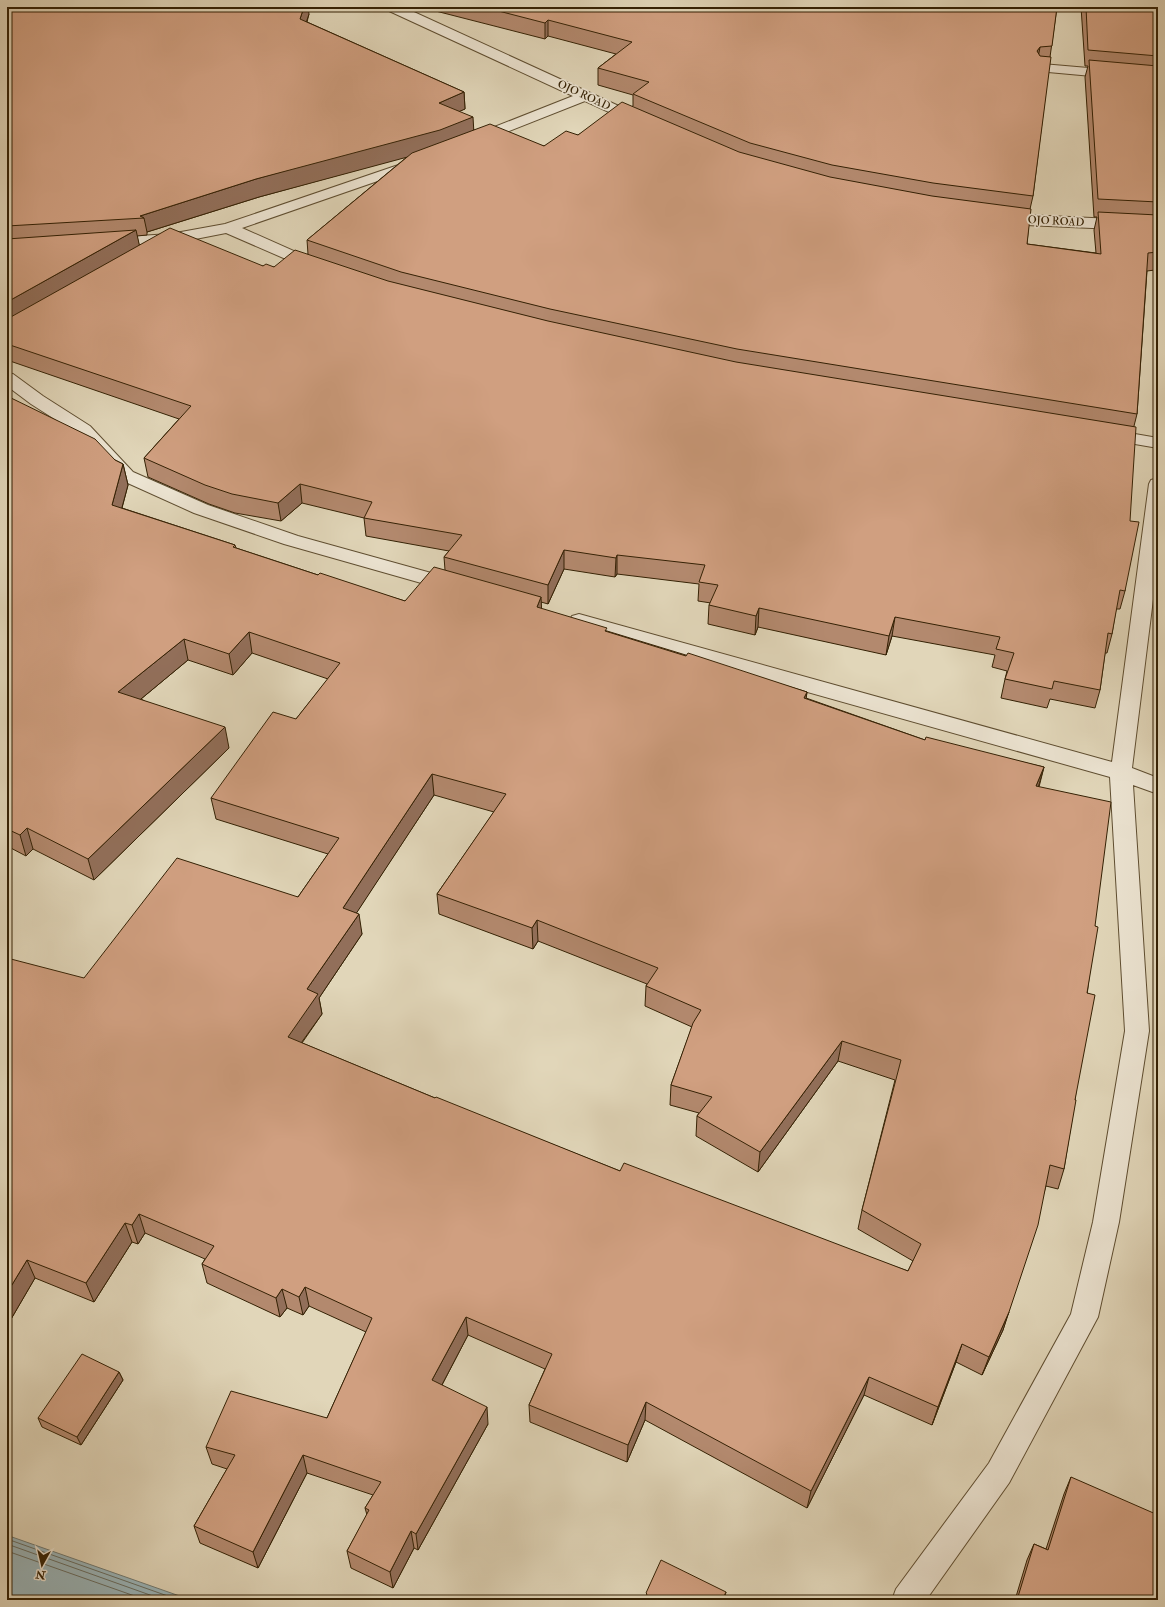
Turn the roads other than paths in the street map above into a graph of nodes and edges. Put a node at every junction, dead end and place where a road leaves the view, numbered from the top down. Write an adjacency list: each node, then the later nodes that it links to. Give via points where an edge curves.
1 (392, 7): 4 (street, OJO ROAD)
2 (1042, 68): 3 (street)
3 (1158, 78)
4 (585, 96): 5 (street, OJO ROAD); 6 (street)
5 (652, 126)
6 (460, 146)
7 (430, 158): 10 (street)
8 (989, 215): 9 (street, OJO ROAD, via 1026,220)
9 (1158, 226)
10 (228, 228): 11 (street); 14 (street, via 304,263)
11 (170, 239): 12 (street); 13 (street)
12 (92, 244)
13 (143, 255)
14 (332, 272)
15 (7, 378): 19 (street, via 84,430 127,476 202,509 290,540)
16 (1087, 431): 17 (street)
17 (1158, 443)
18 (1158, 484): 21 (street)
19 (472, 591)
20 (563, 617): 21 (street)
21 (1121, 772): 22 (street); 23 (street, via 1137,1031 1106,1222 1084,1317 999,1473)
22 (1158, 786)
23 (908, 1600)

